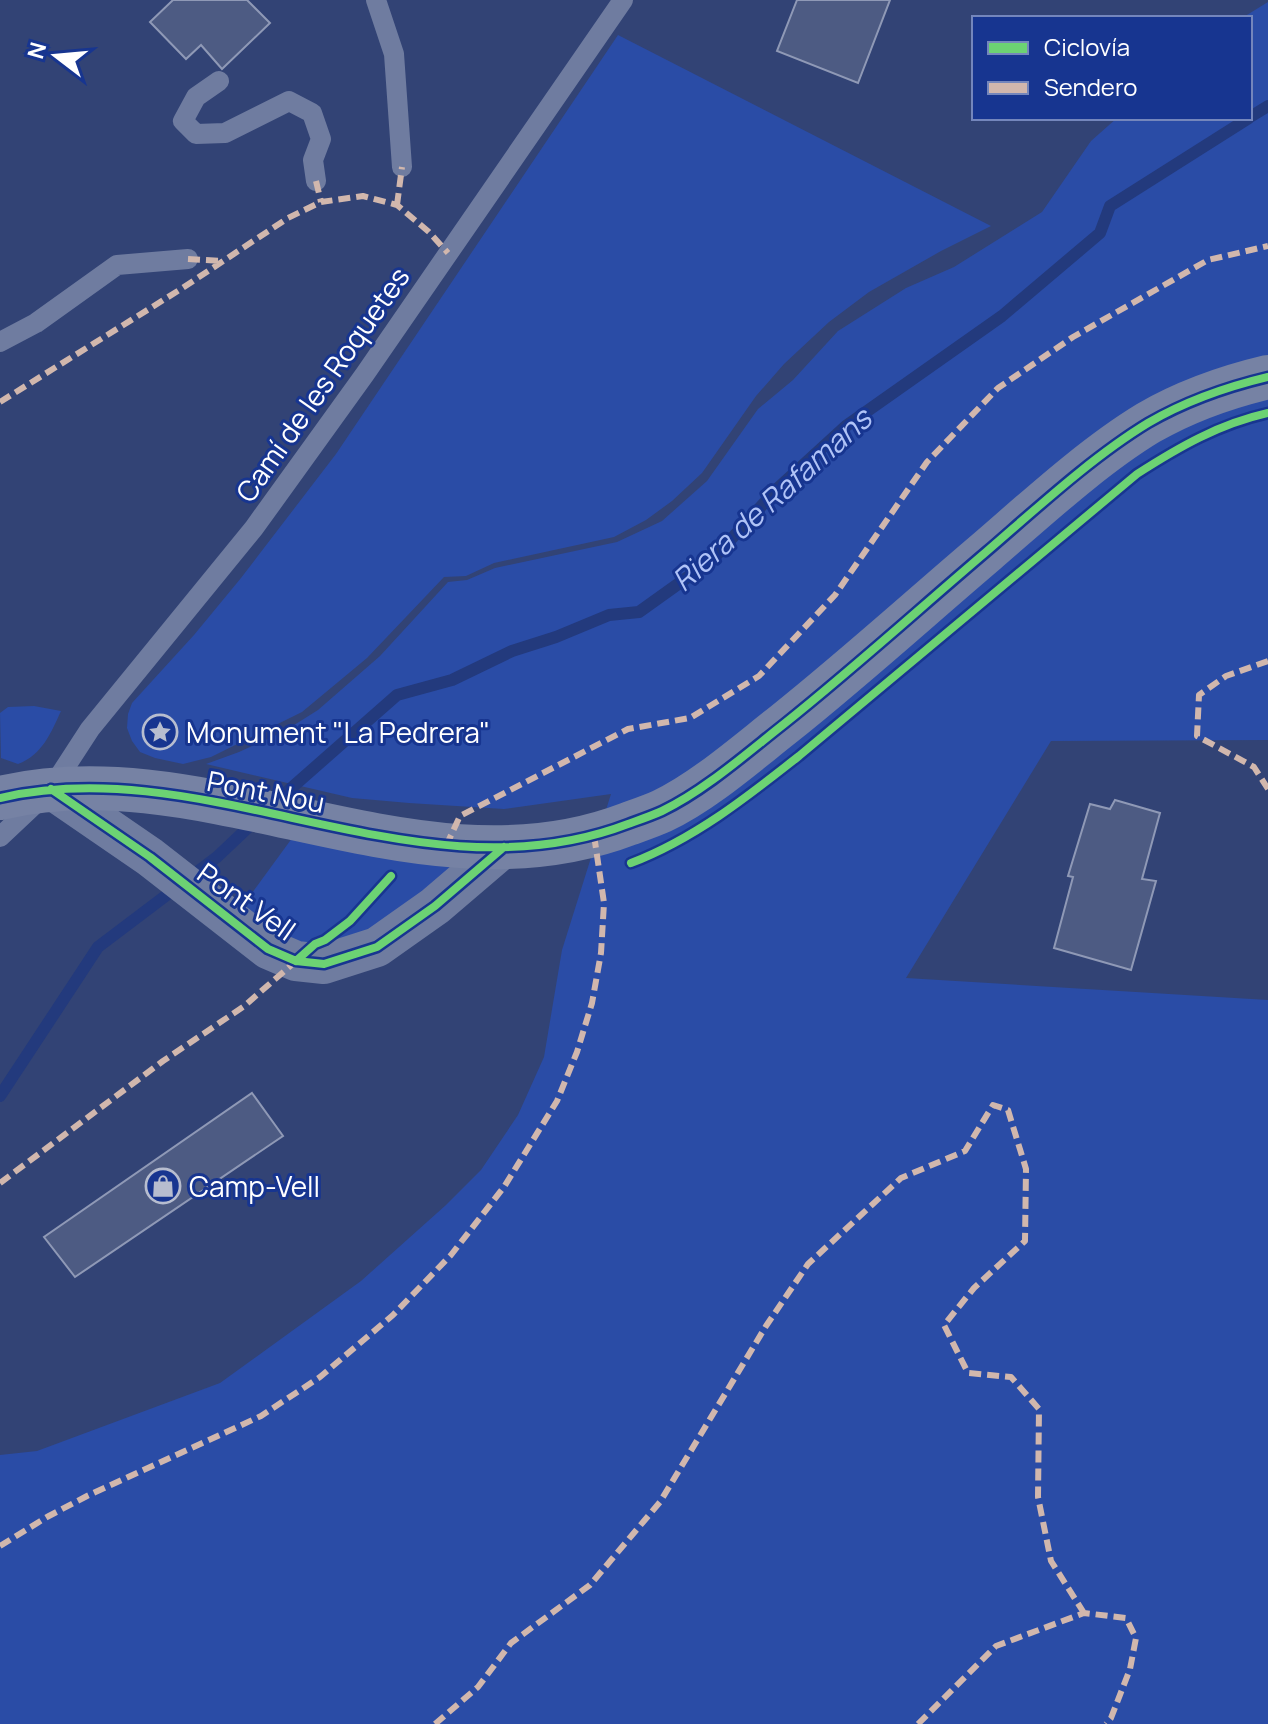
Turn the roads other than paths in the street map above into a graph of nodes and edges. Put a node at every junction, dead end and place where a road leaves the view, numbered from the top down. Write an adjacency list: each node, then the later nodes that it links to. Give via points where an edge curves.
1 (376, 0): 4 (lane, via 394,54)
2 (623, 0): 9 (lane, Camí de les Roquetes, via 254,528 90,729)
3 (219, 81): 5 (lane, via 196,97 183,121 196,134 225,133 289,101 312,113 321,139 313,160)
4 (402, 167)
5 (316, 181)
6 (188, 259): 7 (lane, via 117,265)
7 (0, 342)
8 (1268, 377): 12 (main road, Pont Nou, via 1185,404 1106,452 810,703 697,790 663,810 594,835)
9 (51, 789): 10 (main road, Pont Nou); 11 (lane, Camí de les Roquetes); 12 (main road, Pont Nou, via 166,793 402,840); 12 (street, Pont Vell, via 150,857 268,949 296,961 324,964 377,947)
10 (0, 798)
11 (0, 837)
12 (504, 847)

